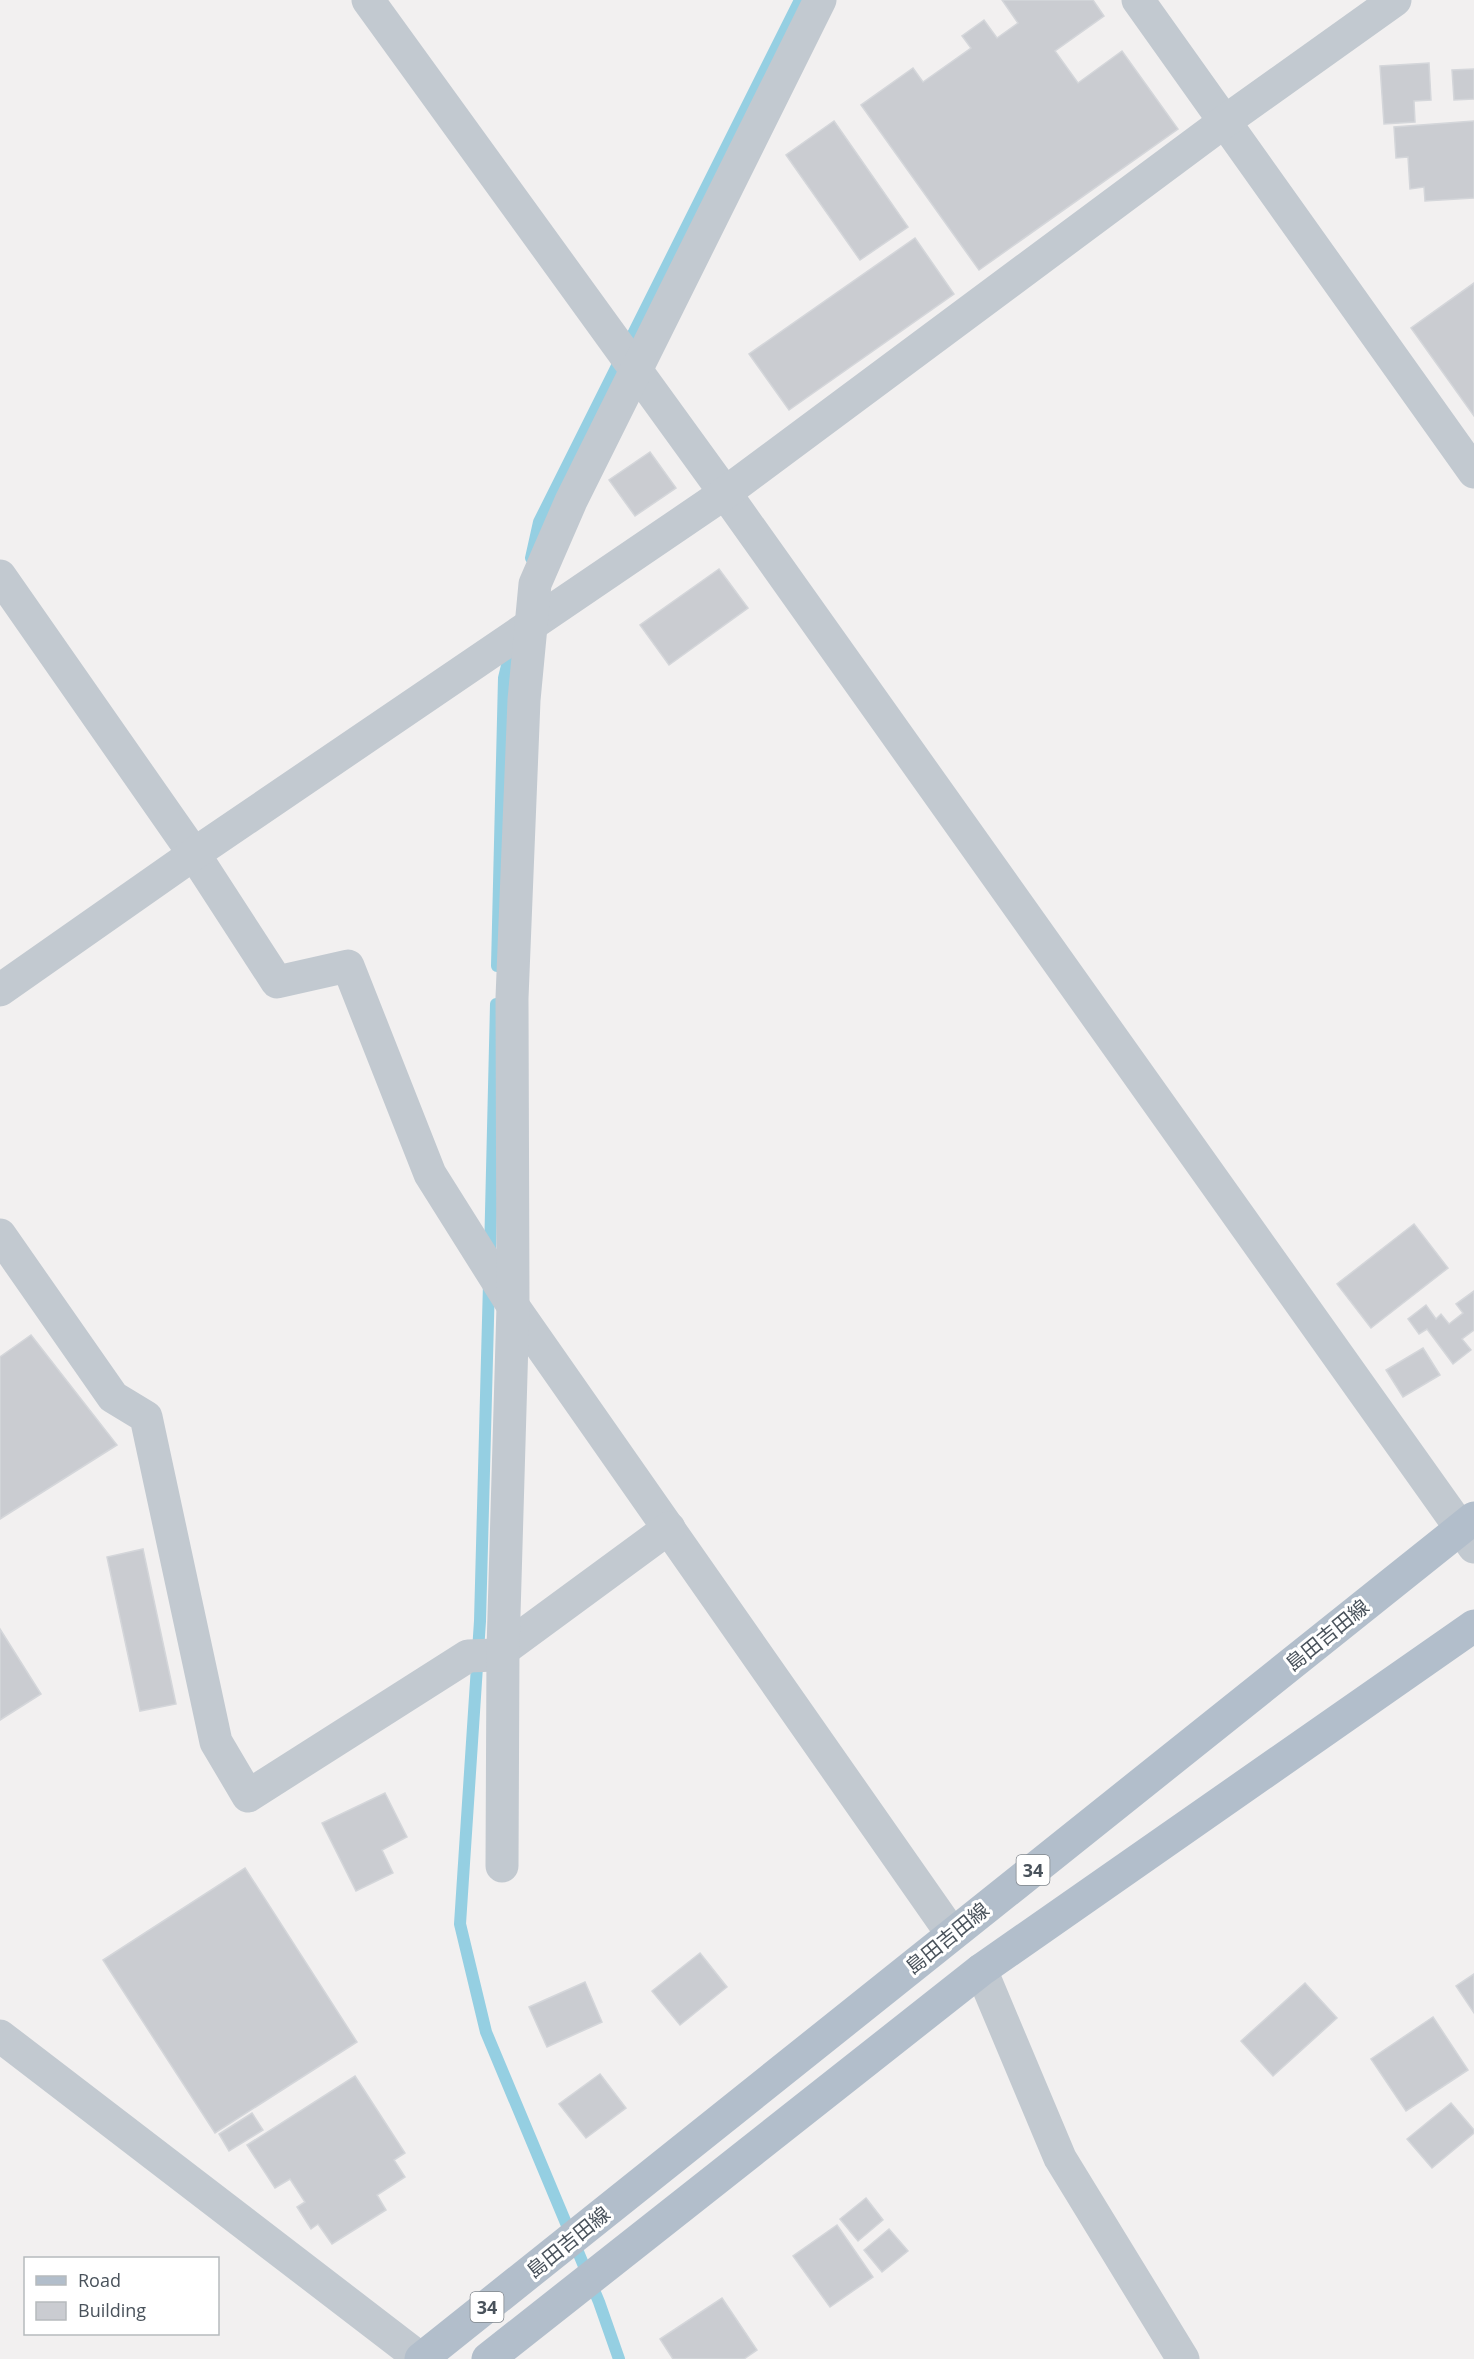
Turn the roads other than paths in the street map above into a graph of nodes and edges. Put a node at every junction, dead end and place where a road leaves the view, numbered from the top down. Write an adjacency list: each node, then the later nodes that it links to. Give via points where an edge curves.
1 (368, 0): 6 (street)
2 (820, 0): 6 (street)
3 (1138, 0): 5 (street)
4 (1395, 0): 5 (street)
5 (1224, 122): 7 (street); 8 (street)
6 (635, 368): 8 (street); 10 (street, via 535,584)
7 (1474, 472)
8 (725, 493): 10 (street); 16 (street)
9 (0, 576): 11 (street)
10 (530, 626): 11 (street); 14 (street, via 512,998)
11 (194, 854): 12 (street); 14 (street, via 277,982 348,966 430,1174)
12 (0, 990)
13 (0, 1235): 18 (street, via 113,1397 146,1417 216,1742 248,1796)
14 (511, 1303): 15 (street); 18 (street)
15 (669, 1528): 18 (street); 20 (street)
16 (1470, 1531): 20 (main road, 島田吉田線 / 34)
17 (1474, 1626): 21 (main road, 34)
18 (489, 1653): 19 (street)
19 (502, 1866)
20 (952, 1934): 23 (main road, 島田吉田線 / 34)
21 (981, 1970): 24 (main road, 34); 25 (street, via 1060,2158)
22 (0, 2036): 23 (street)
23 (421, 2359)
24 (488, 2359)
25 (1182, 2359)

